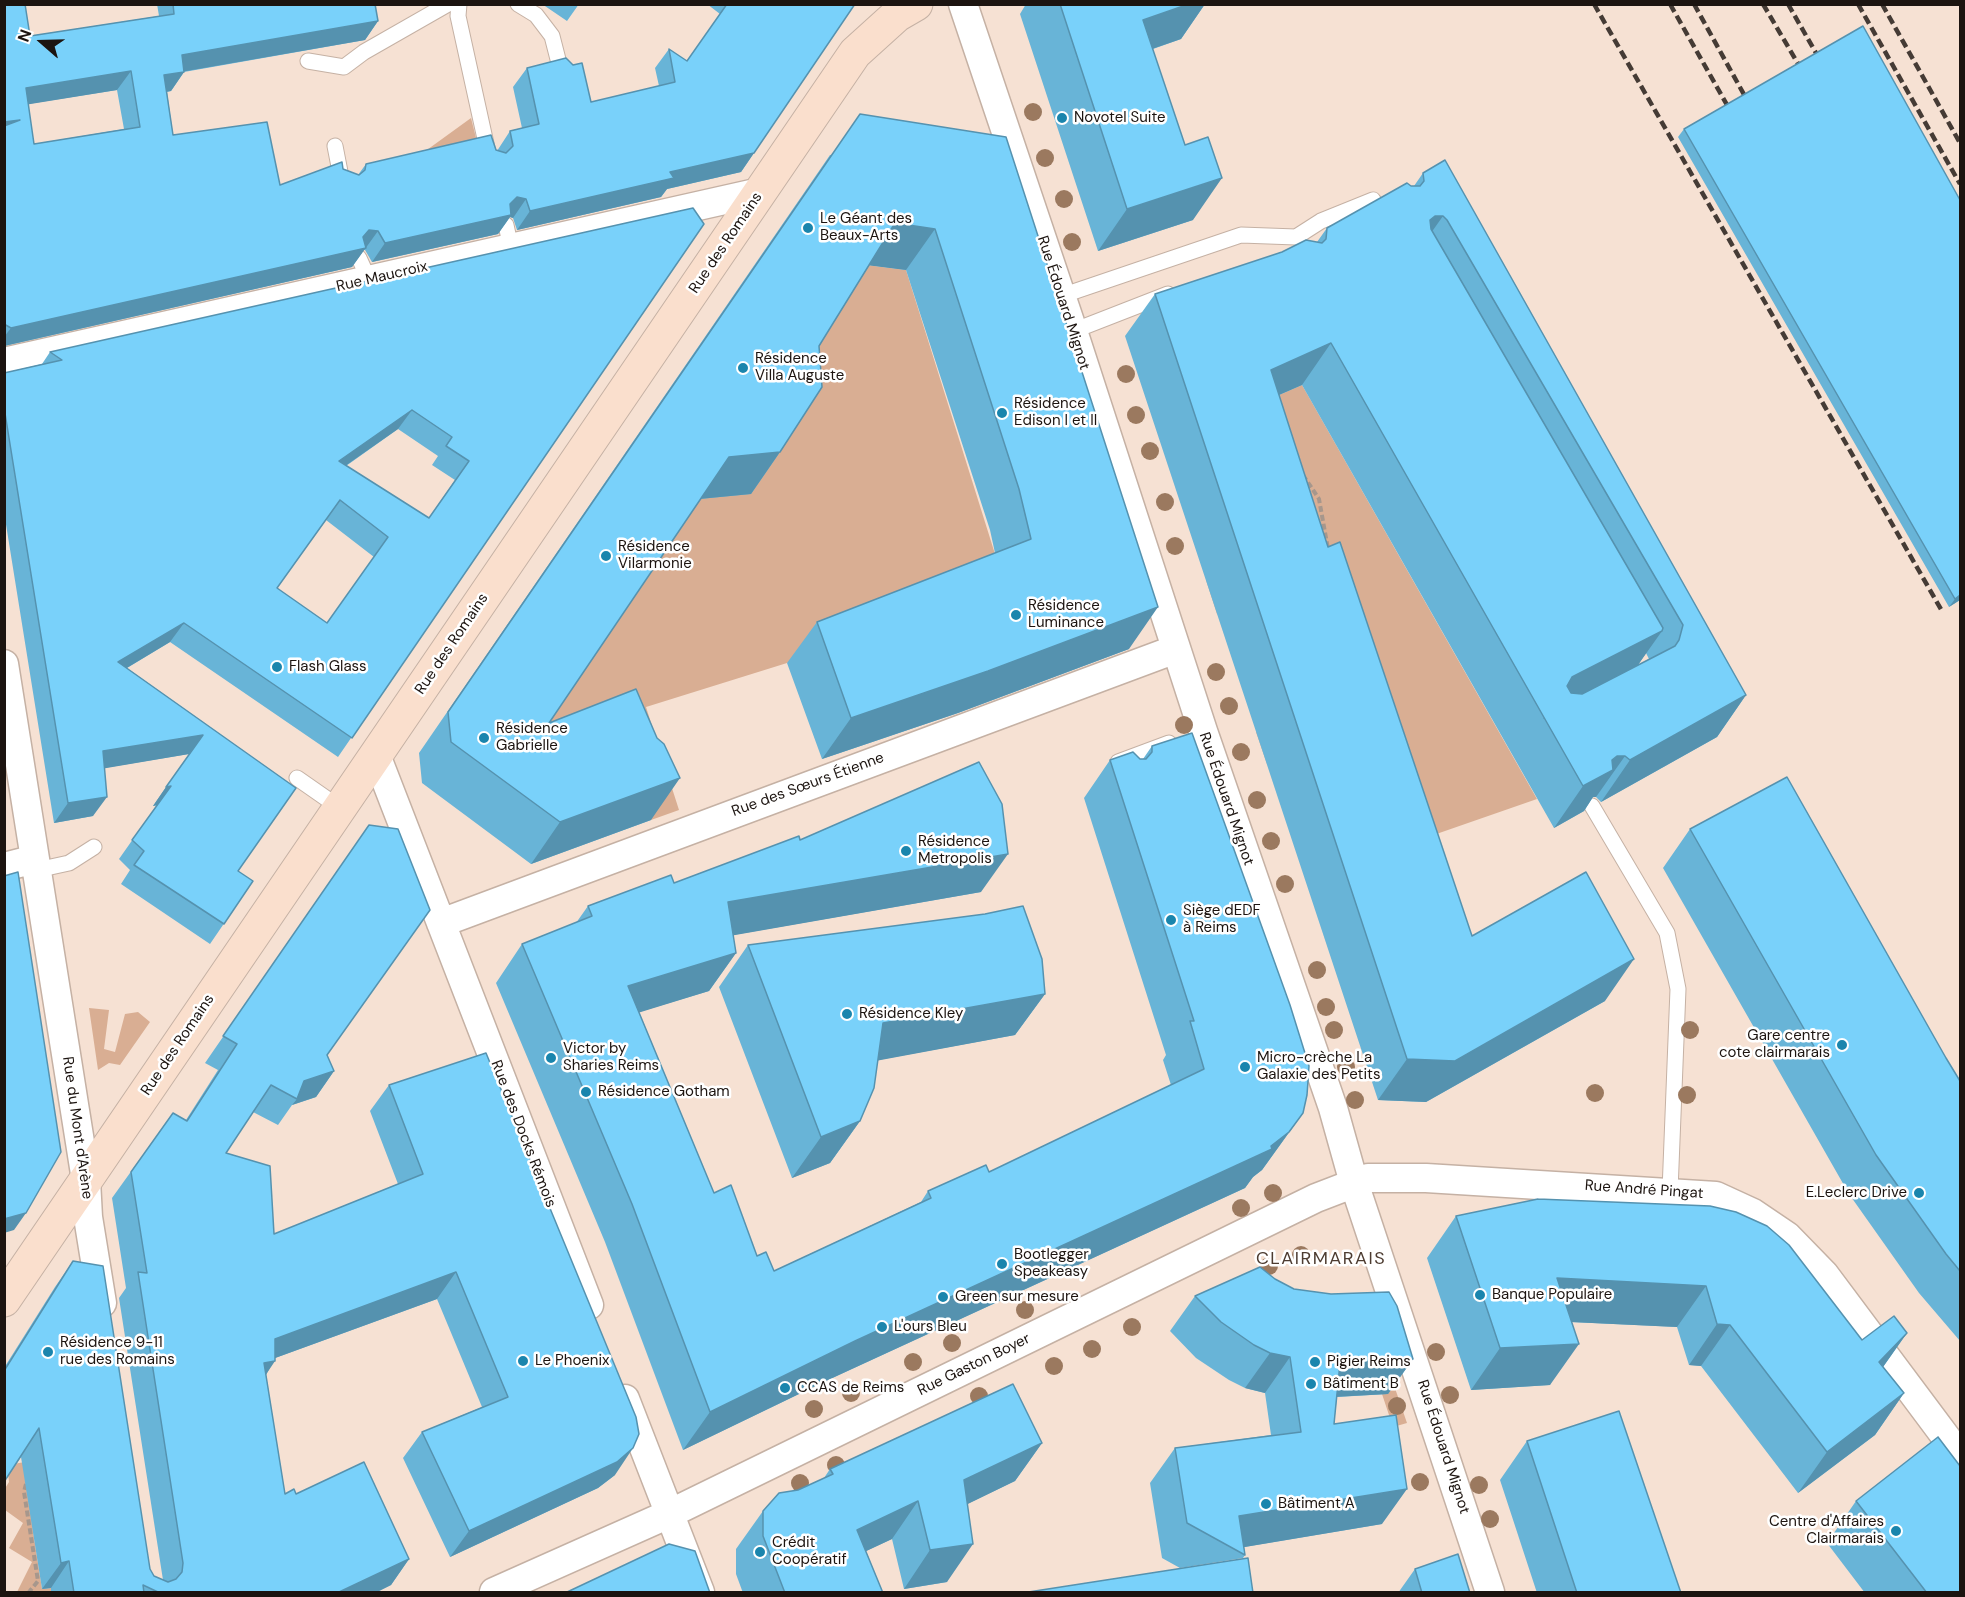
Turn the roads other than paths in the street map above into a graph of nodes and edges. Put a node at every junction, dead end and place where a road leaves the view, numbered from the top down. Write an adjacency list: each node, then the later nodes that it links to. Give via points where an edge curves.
1 (448, 4): 6 (lane, via 344,67)
2 (459, 4): 9 (lane, via 458,16)
3 (518, 4): 7 (lane, via 536,15 552,36)
4 (916, 4): 11 (street, Rue des Romains, via 897,15 855,52)
5 (963, 4): 16 (street, Rue Édouard Mignot)
6 (308, 61)
7 (562, 75)
8 (335, 146): 10 (lane)
9 (490, 163)
10 (343, 185)
11 (760, 192): 18 (street, Rue Maucroix, via 508,237 364,269); 22 (street, Rue des Romains)
12 (1386, 219): 13 (lane, via 1373,200 1321,221)
13 (1296, 237): 14 (lane); 16 (lane, via 1241,235)
14 (1289, 254)
15 (1179, 290): 17 (lane)
16 (1061, 296): 17 (street, Rue Édouard Mignot)
17 (1073, 331): 19 (street, Rue Édouard Mignot)
18 (4, 362)
19 (1176, 649): 21 (street, Rue Édouard Mignot); 30 (street, Rue des Sœurs Étienne)
20 (4, 664): 28 (street, Rue du Mont d'Arène)
21 (1203, 731): 23 (lane, via 1109,765); 32 (street, Rue Édouard Mignot, via 1333,1108)
22 (376, 755): 26 (street, Rue des Romains); 30 (street, Rue des Docks Rémois)
23 (1112, 776)
24 (297, 778): 26 (lane)
25 (1592, 806): 33 (lane, via 1667,933 1674,966 1678,989)
26 (340, 808): 31 (street, Rue des Romains)
27 (93, 847): 28 (lane, via 69,862)
28 (36, 864): 29 (street); 31 (street, Rue du Mont d'Arène)
29 (4, 867)
30 (441, 923): 36 (street, Rue des Docks Rémois)
31 (86, 1180): 34 (street, Rue des Romains); 37 (street, Rue du Mont d'Arène, via 88,1217)
32 (1354, 1183): 33 (street, Rue André Pingat, via 1368,1178 1426,1178); 40 (street, Rue Gaston Boyer); 43 (street, Rue Édouard Mignot)
33 (1670, 1191): 39 (street, Rue André Pingat, via 1716,1196 1753,1213 1787,1236 1824,1274)
34 (14, 1265): 35 (street, Rue des Romains)
35 (4, 1300)
36 (597, 1327)
37 (107, 1332)
38 (614, 1371): 40 (street)
39 (1960, 1456)
40 (669, 1514): 41 (street, Rue Gaston Boyer); 42 (street)
41 (494, 1593)
42 (700, 1593)
43 (1490, 1593)

